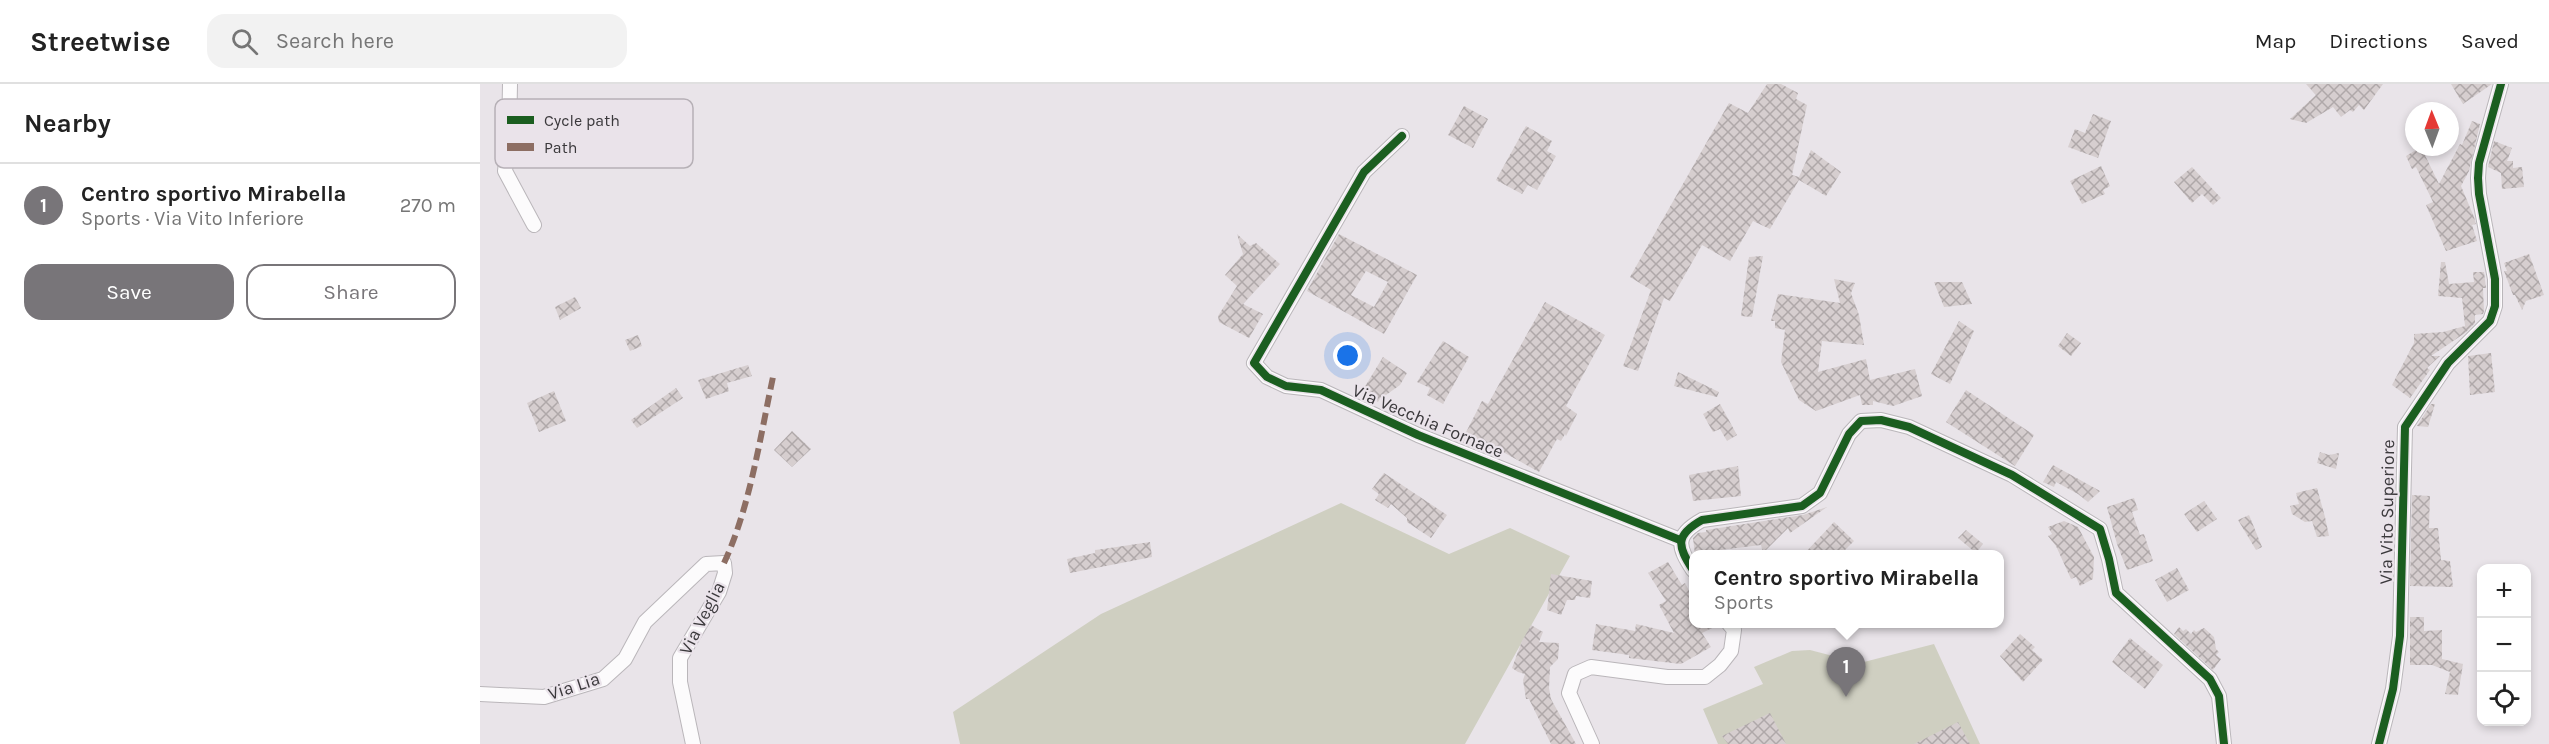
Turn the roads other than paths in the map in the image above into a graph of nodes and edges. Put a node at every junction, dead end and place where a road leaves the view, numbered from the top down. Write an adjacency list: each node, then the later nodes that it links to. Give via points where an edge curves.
1 (2501, 84): 13 (street, Via Vito Superiore, via 2478,178 2495,279 2495,306 2490,321 2448,363 2405,427 2400,636 2393,689)
2 (1402, 136): 5 (street, Via Vecchia Fornace, via 1364,172 1254,363 1267,377 1286,386 1321,390 1418,435)
3 (505, 168): 4 (street)
4 (534, 225)
5 (1680, 540): 7 (street); 12 (street, via 1688,528 1702,520 1802,506 1820,493 1849,434 1861,422 1881,420 1909,427 2012,475 2100,530 2116,593 2210,679 2219,696)
6 (724, 563): 9 (street, Via Lia, via 706,564 645,622 625,659 603,679 544,697); 10 (street, Via Veglia, via 719,592 680,658)
7 (1689, 564)
8 (1732, 628): 11 (street, via 1731,651 1720,666 1704,677 1667,678 1591,667 1575,674 1569,693)
9 (480, 694)
10 (693, 744)
11 (1592, 744)
12 (2224, 744)
13 (2379, 744)

